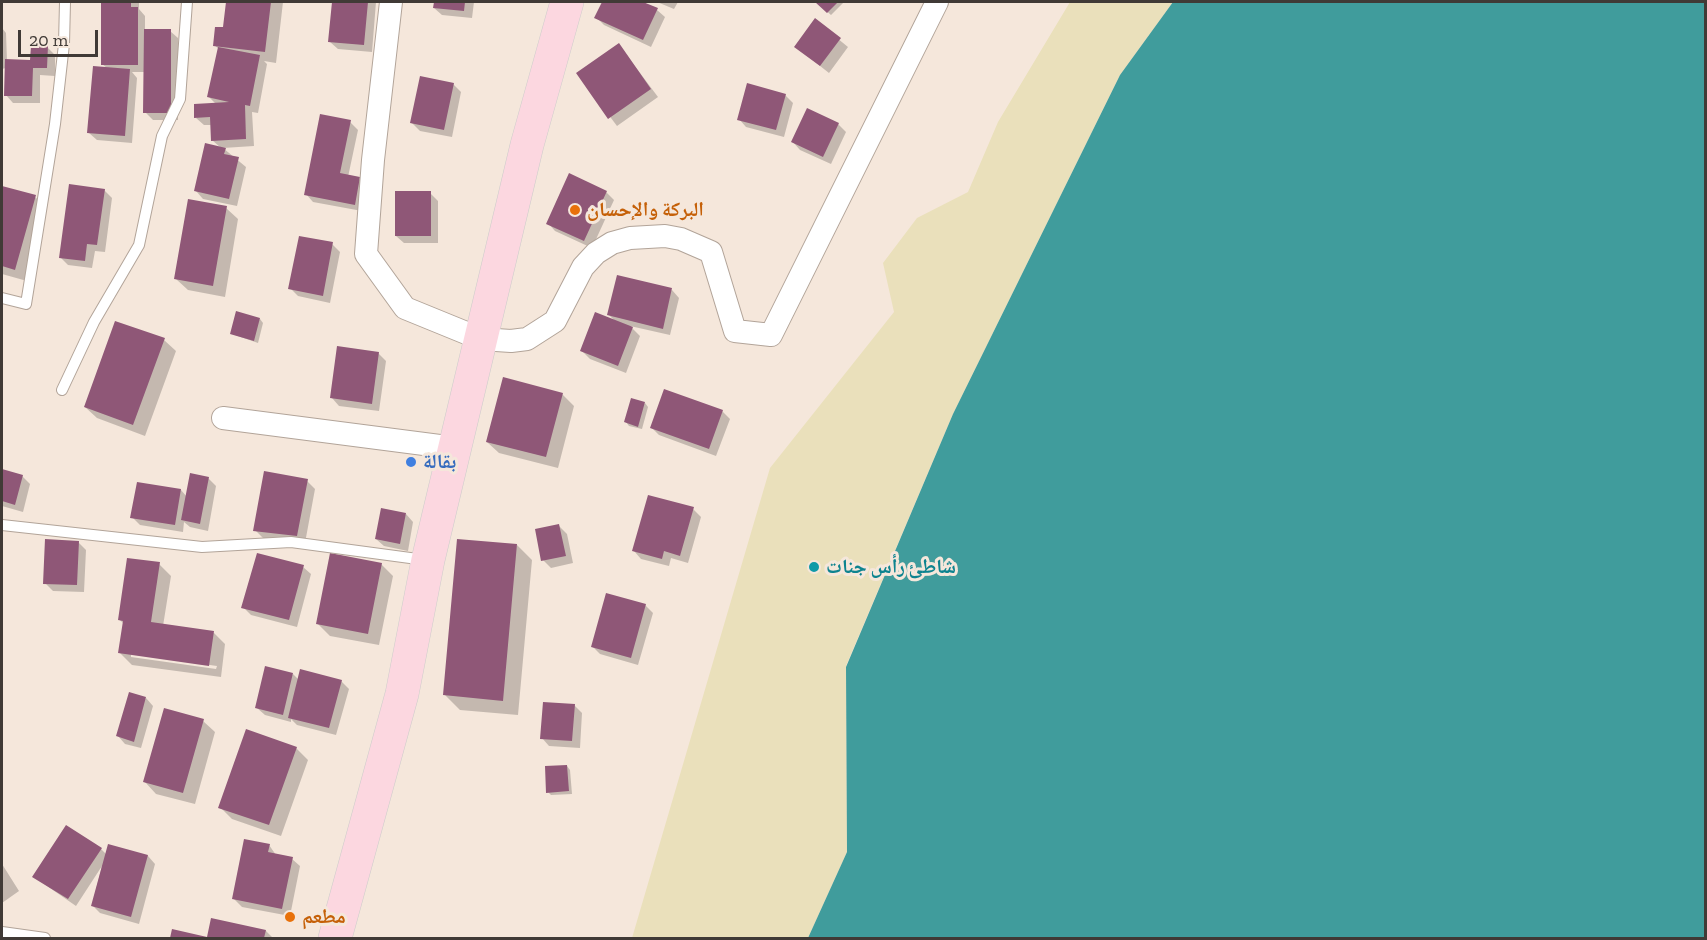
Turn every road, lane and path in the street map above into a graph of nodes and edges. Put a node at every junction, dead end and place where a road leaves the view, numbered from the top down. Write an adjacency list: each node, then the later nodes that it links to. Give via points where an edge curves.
1 (65, 2): 6 (lane, via 55,124 26,304)
2 (187, 2): 8 (lane, via 180,99 162,136 139,245 94,322)
3 (391, 2): 7 (street, via 366,254 405,308)
4 (567, 2): 7 (main road, via 527,145)
5 (937, 2): 7 (street, via 771,335 735,331 711,252 665,236 630,238 596,253 583,267 555,321 542,332 511,341)
6 (2, 298)
7 (481, 339): 10 (main road)
8 (62, 390)
9 (224, 418): 10 (street)
10 (455, 448): 12 (main road)
11 (2, 525): 12 (lane, via 202,547 291,542)
12 (428, 560): 15 (main road, via 402,694)
13 (2, 932): 14 (lane)
14 (45, 939)
15 (335, 939)

